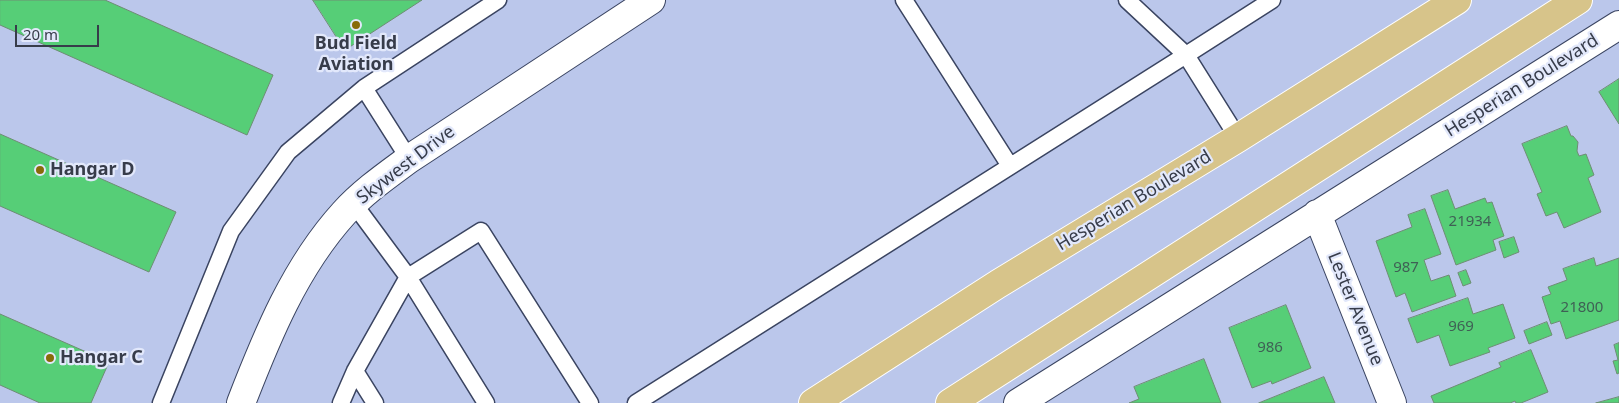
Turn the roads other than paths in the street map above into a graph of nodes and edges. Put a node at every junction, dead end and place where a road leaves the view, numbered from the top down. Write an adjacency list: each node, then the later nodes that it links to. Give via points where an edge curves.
1 (498, 0): 10 (lane)
2 (904, 0): 13 (lane)
3 (1127, 0): 9 (lane)
4 (1272, 0): 9 (lane)
5 (1457, 0): 11 (main road, Hesperian Boulevard)
6 (1578, 0): 27 (main road)
7 (641, 3): 12 (street, Skywest Drive)
8 (1619, 25): 15 (street, Hesperian Boulevard)
9 (1186, 55): 11 (lane); 13 (lane)
10 (364, 88): 12 (lane); 19 (lane, via 288,152 231,231)
11 (1238, 138): 26 (main road, Hesperian Boulevard, via 998,284)
12 (409, 160): 14 (street, Skywest Drive)
13 (1010, 166): 25 (lane)
14 (354, 204): 16 (lane); 20 (street, Skywest Drive, via 318,244 297,276)
15 (1317, 214): 18 (street, Hesperian Boulevard); 29 (street, Lester Avenue)
16 (408, 277): 17 (lane); 23 (lane); 24 (lane, via 481,231)
17 (356, 371): 21 (lane); 22 (lane)
18 (1054, 393): 28 (street, Hesperian Boulevard)
19 (161, 403)
20 (241, 403)
21 (341, 403)
22 (375, 403)
23 (486, 403)
24 (590, 403)
25 (636, 403)
26 (813, 403)
27 (950, 403)
28 (1018, 403)
29 (1392, 403)

